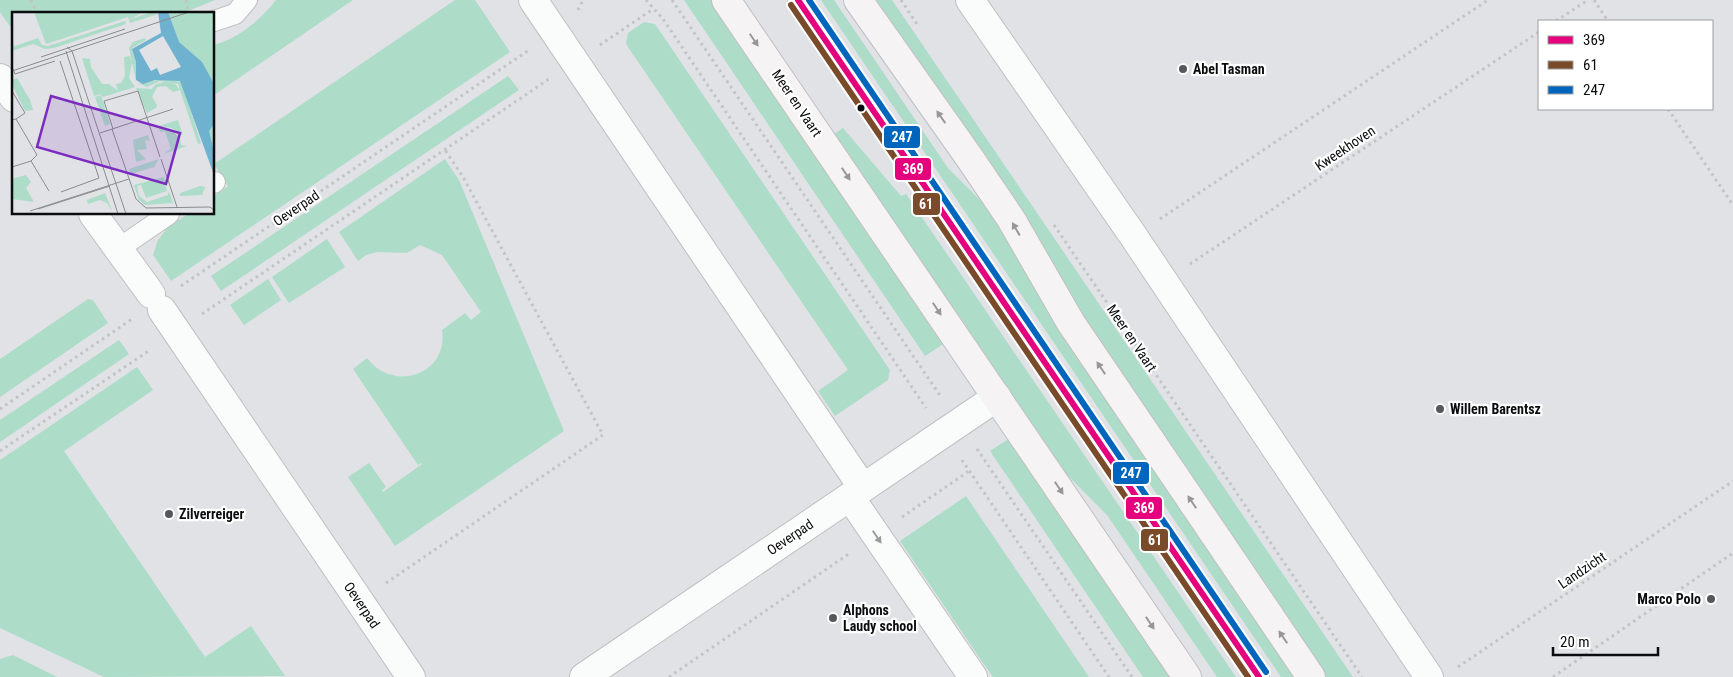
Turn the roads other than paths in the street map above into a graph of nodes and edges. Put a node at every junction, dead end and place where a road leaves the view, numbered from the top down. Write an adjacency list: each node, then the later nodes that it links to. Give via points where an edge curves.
1 (247, 0): 7 (lane, via 235,14)
2 (532, 0): 14 (street)
3 (726, 0): 13 (main road, Meer en Vaart, one-way to 13)
4 (798, 0): 20 (lane)
5 (858, 0): 21 (main road, one-way to 5, via 1071,324 1011,219)
6 (970, 0): 15 (street)
7 (215, 21)
8 (0, 78): 9 (street)
9 (12, 95)
10 (94, 215): 12 (street, Oeverpad)
11 (168, 215): 12 (lane)
12 (118, 249): 16 (street, Oeverpad)
13 (997, 397): 14 (street, Oeverpad); 19 (main road, Meer en Vaart, one-way to 19)
14 (857, 493): 17 (street, Oeverpad); 18 (street, one-way to 18, via 876,535)
15 (1440, 674)
16 (411, 677)
17 (584, 677)
18 (973, 677)
19 (1187, 677)
20 (1259, 677)
21 (1311, 677)

